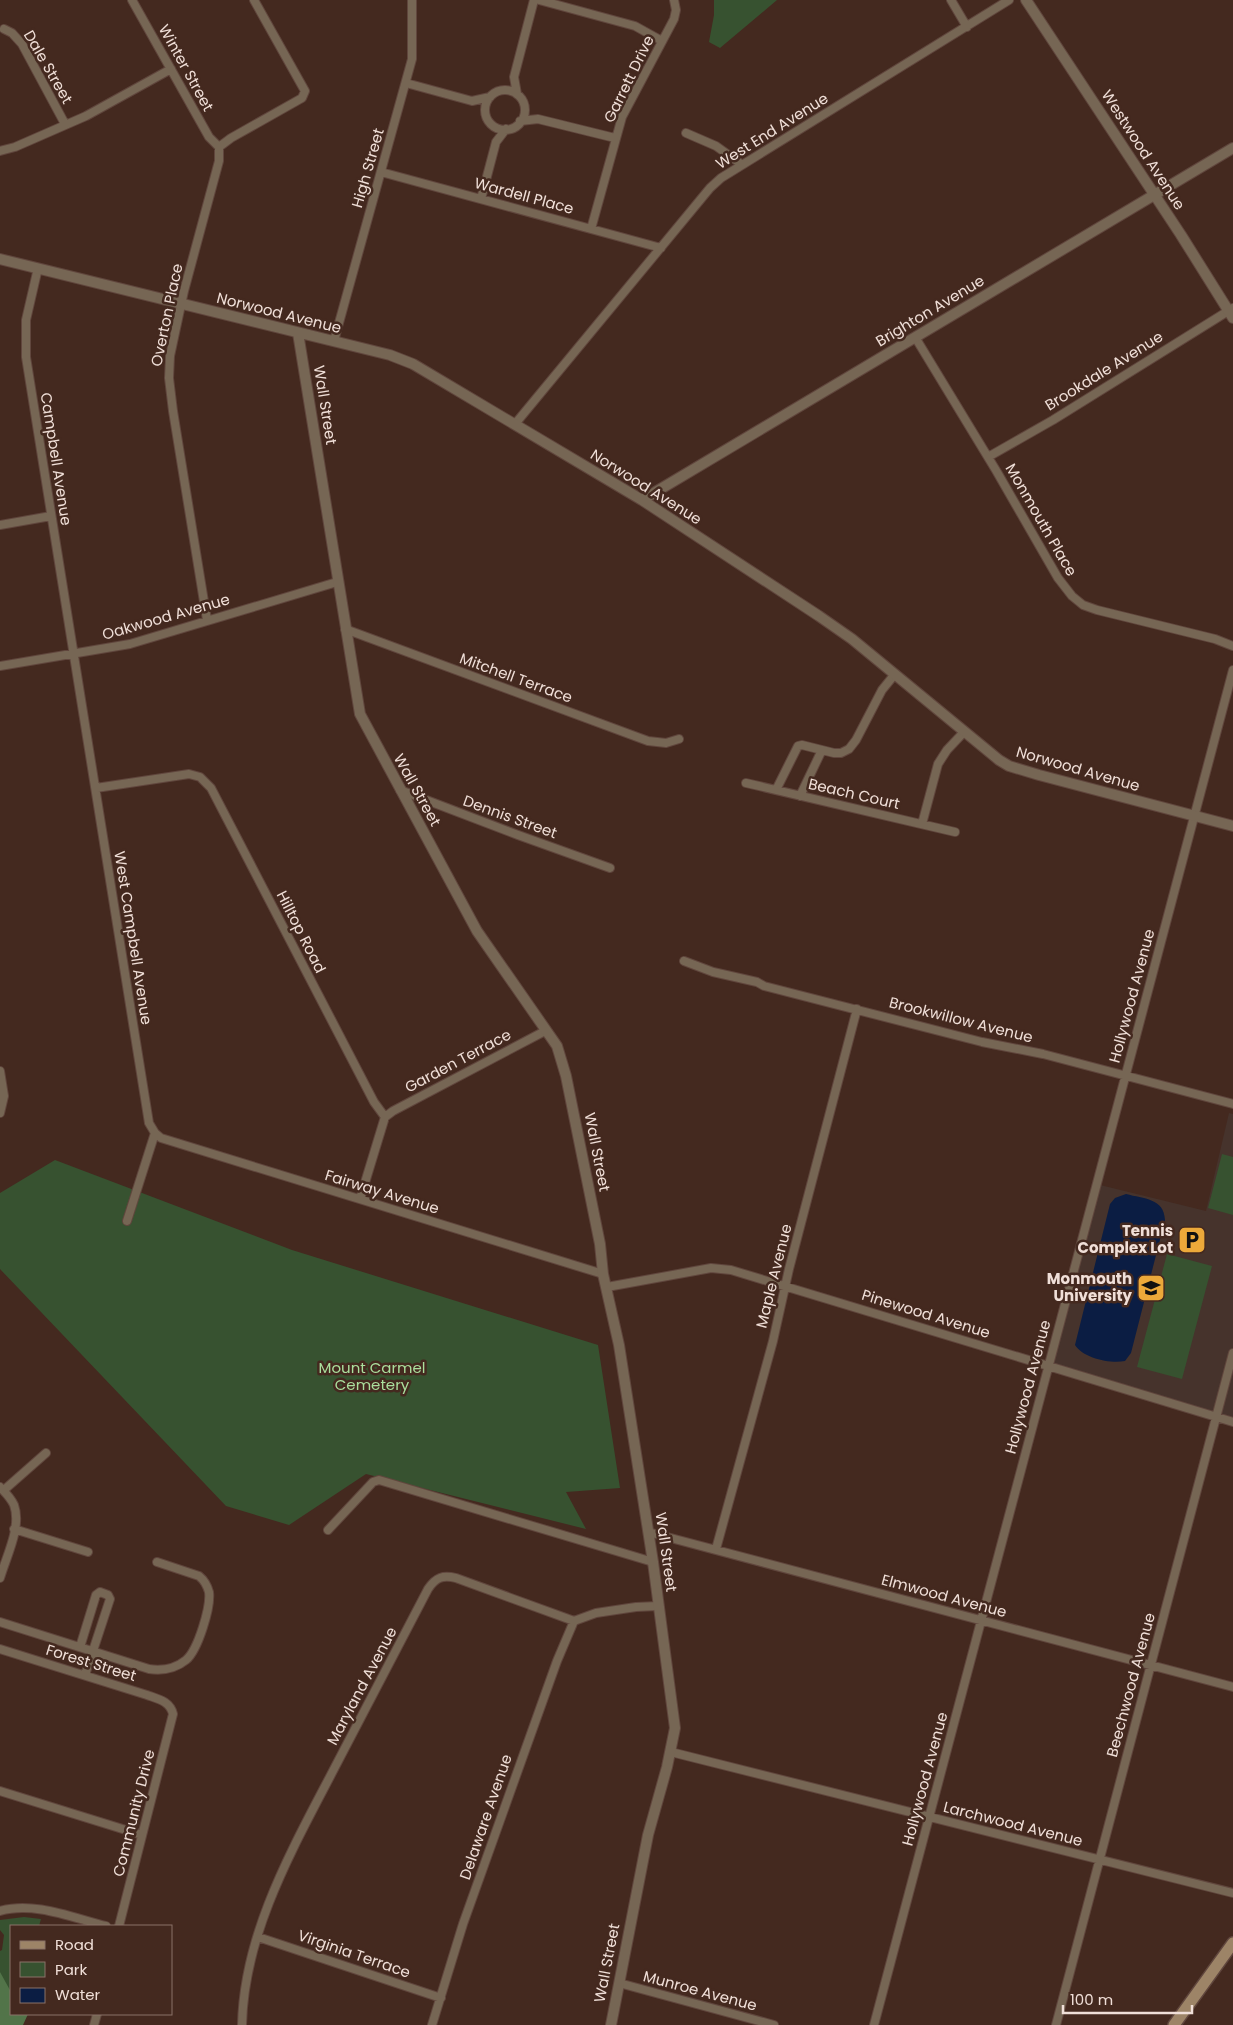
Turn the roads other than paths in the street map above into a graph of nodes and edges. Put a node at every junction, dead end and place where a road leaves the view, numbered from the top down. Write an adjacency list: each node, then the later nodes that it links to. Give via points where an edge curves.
1 (132, 0): 13 (street, Winter Street)
2 (254, 0): 30 (street, via 305,94)
3 (412, 0): 15 (street, High Street, via 412,59)
4 (534, 0): 14 (street)
5 (539, 0): 12 (street, via 635,26)
6 (674, 0): 12 (street, Garrett Drive, via 674,19)
7 (951, 0): 10 (street)
8 (1008, 0): 10 (street, West End Avenue)
9 (1026, 0): 35 (street, Westwood Avenue)
10 (967, 27): 33 (street, West End Avenue)
11 (4, 29): 24 (street, Dale Street, via 22,44)
12 (662, 41): 28 (street, Garrett Drive, via 630,101)
13 (171, 69): 24 (street, via 102,108); 30 (street, Winter Street, via 209,137)
14 (514, 77): 16 (street); 17 (street)
15 (406, 83): 19 (street); 34 (street, High Street)
16 (502, 90): 17 (street); 18 (street)
17 (517, 94): 20 (street)
18 (490, 97): 19 (street); 21 (street)
19 (472, 101): 21 (street)
20 (524, 107): 22 (street); 23 (street)
21 (485, 112): 25 (street)
22 (538, 119): 23 (street); 28 (street)
23 (520, 121): 26 (street)
24 (65, 124): 32 (street, via 15,147)
25 (492, 125): 26 (street); 29 (street)
26 (506, 129): 29 (street)
27 (686, 133): 33 (street, via 716,146)
28 (615, 138): 37 (street, Garrett Drive)
29 (496, 142): 36 (street)
30 (219, 148): 41 (street, Overton Place, via 219,161)
31 (1233, 148): 35 (street, Brighton Avenue)
32 (0, 150)
33 (741, 164): 38 (street, West End Avenue, via 710,188)
34 (381, 172): 36 (street, Wardell Place); 45 (street, High Street)
35 (1154, 195): 42 (street, Westwood Avenue); 44 (street, Brighton Avenue)
36 (481, 199): 37 (street, Wardell Place)
37 (592, 229): 38 (street, Wardell Place)
38 (661, 248): 46 (street, West End Avenue)
39 (0, 259): 40 (street, Norwood Avenue)
40 (38, 268): 41 (street, Norwood Avenue); 49 (street, Campbell Avenue, via 26,320 25,342)
41 (182, 304): 43 (street, Norwood Avenue); 52 (street, Overton Place, via 170,356 169,378)
42 (1231, 312): 47 (street, Brookdale Avenue)
43 (298, 333): 45 (street, Norwood Avenue); 51 (street, Wall Street)
44 (915, 337): 47 (street, Monmouth Place); 48 (street, Brighton Avenue)
45 (334, 341): 46 (street, Norwood Avenue, via 413,364)
46 (514, 424): 48 (street, Norwood Avenue)
47 (988, 457): 54 (street, Monmouth Place, via 1058,578 1083,605)
48 (642, 500): 58 (street, Norwood Avenue, via 819,616)
49 (51, 516): 50 (street); 55 (street, Campbell Avenue)
50 (0, 525)
51 (337, 582): 52 (street, Oakwood Avenue); 53 (street, Wall Street)
52 (207, 620): 55 (street, Oakwood Avenue, via 130,644)
53 (345, 629): 60 (street, Mitchell Terrace, via 648,741 666,743); 64 (street, Wall Street, via 360,714)
54 (1233, 646)
55 (74, 654): 56 (street, Oakwood Avenue); 63 (street, West Campbell Avenue)
56 (0, 666)
57 (1233, 670): 67 (street, Hollywood Avenue)
58 (895, 674): 59 (street, Norwood Avenue); 61 (street, via 882,690 853,745 841,753)
59 (964, 732): 67 (street, Norwood Avenue, via 1009,766); 68 (street, via 938,764)
60 (679, 739)
61 (822, 750): 65 (street, via 798,746); 66 (street)
62 (746, 783): 65 (street, Beach Court)
63 (96, 788): 79 (street, Hilltop Road, via 189,774 209,784 374,1102); 80 (street, West Campbell Avenue, via 149,1123)
64 (400, 790): 71 (street, Dennis Street); 74 (street, Wall Street, via 477,930)
65 (776, 790): 66 (street, Beach Court)
66 (800, 796): 68 (street, Beach Court)
67 (1194, 816): 69 (street, Norwood Avenue); 76 (street, Hollywood Avenue)
68 (922, 824): 70 (street, Beach Court)
69 (1233, 826)
70 (955, 832)
71 (610, 868)
72 (684, 961): 73 (street, Brookwillow Avenue, via 713,972)
73 (857, 1009): 76 (street, Brookwillow Avenue); 84 (street, Maple Avenue)
74 (545, 1031): 79 (street, Garden Terrace); 83 (street, Wall Street, via 560,1052 566,1076 600,1244)
75 (0, 1071): 78 (street, via 4,1096)
76 (1125, 1076): 77 (street, Brookwillow Avenue); 87 (street, Hollywood Avenue)
77 (1233, 1104)
78 (0, 1112)
79 (385, 1117): 81 (street)
80 (155, 1133): 81 (street, Fairway Avenue, via 161,1138); 82 (street)
81 (360, 1200): 83 (street, Fairway Avenue)
82 (127, 1221)
83 (603, 1274): 85 (street, Wall Street)
84 (786, 1286): 85 (street, Pinewood Avenue, via 715,1268); 87 (street, Pinewood Avenue); 95 (street, Maple Avenue)
85 (607, 1287): 94 (street, Wall Street)
86 (1233, 1353): 88 (street, Beechwood Avenue)
87 (1048, 1366): 88 (street, Pinewood Avenue); 101 (street, Hollywood Avenue)
88 (1216, 1416): 89 (street, Pinewood Avenue); 107 (street, Beechwood Avenue)
89 (1233, 1422)
90 (46, 1453): 91 (street)
91 (2, 1488): 92 (street, via 14,1505)
92 (14, 1529): 96 (street); 99 (street)
93 (328, 1530): 98 (street, via 377,1480)
94 (648, 1532): 95 (street, Elmwood Avenue); 98 (street, Wall Street)
95 (716, 1549): 101 (street, Elmwood Avenue)
96 (88, 1552)
97 (157, 1562): 106 (street, via 194,1573 207,1586 208,1609 192,1654 183,1663 158,1670)
98 (653, 1562): 100 (street, Wall Street)
99 (0, 1578)
100 (658, 1606): 102 (street, via 596,1613); 111 (street, Wall Street, via 675,1728)
101 (981, 1620): 107 (street, Elmwood Avenue); 113 (street, Hollywood Avenue)
102 (574, 1621): 120 (street, Maryland Avenue, via 456,1578 444,1576 436,1579 283,1866); 123 (street, Delaware Avenue, via 556,1661 466,1915)
103 (0, 1622): 104 (street)
104 (80, 1647): 106 (street); 106 (street, via 96,1594 100,1592 110,1598)
105 (0, 1649): 108 (street, Forest Street)
106 (94, 1652): 108 (street)
107 (1150, 1665): 109 (street, Elmwood Avenue); 115 (street, Beechwood Avenue)
108 (85, 1675): 110 (street, Forest Street, via 166,1702)
109 (1233, 1687)
110 (171, 1708): 114 (street, Community Drive, via 173,1714)
111 (671, 1752): 113 (street, Larchwood Avenue); 122 (street, Wall Street, via 648,1835)
112 (0, 1792): 114 (street)
113 (929, 1817): 115 (street, Larchwood Avenue); 128 (street, Hollywood Avenue)
114 (142, 1835): 119 (street, Community Drive)
115 (1099, 1860): 116 (street, Larchwood Avenue); 129 (street, Beechwood Avenue)
116 (1233, 1893)
117 (0, 1911): 118 (street, via 31,1908)
118 (102, 1925)
119 (119, 1925)
120 (258, 1937): 123 (street, Virginia Terrace); 124 (street, Maryland Avenue, via 243,1990)
121 (1233, 1943): 130 (main road)
122 (619, 1983): 126 (street, Wall Street); 127 (street, Munroe Avenue)
123 (441, 1998): 125 (street, Delaware Avenue)
124 (242, 2025)
125 (432, 2025)
126 (611, 2025)
127 (774, 2025)
128 (874, 2025)
129 (1056, 2025)
130 (1174, 2025)

